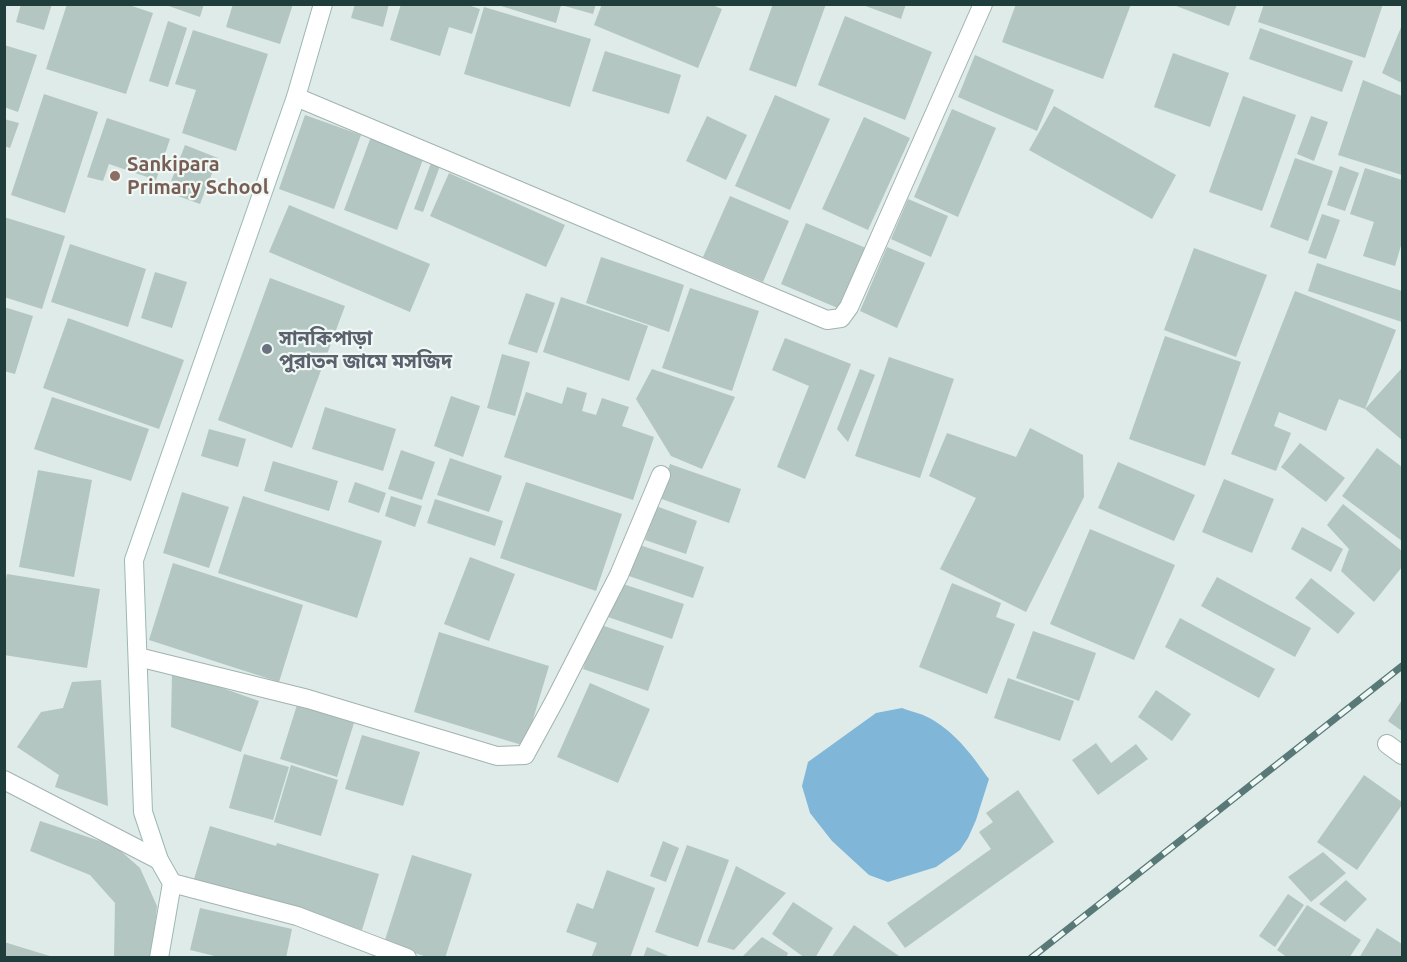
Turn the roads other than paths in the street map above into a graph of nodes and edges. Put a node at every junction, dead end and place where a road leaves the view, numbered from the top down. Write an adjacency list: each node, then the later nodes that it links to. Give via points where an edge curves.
1 (323, 4): 3 (street)
2 (983, 4): 3 (street, via 849,307 841,318 827,320)
3 (296, 97): 5 (street, via 134,560)
4 (661, 475): 5 (street, via 619,575 525,755 497,756 308,699)
5 (138, 657): 9 (street, via 143,812)
6 (1387, 744): 7 (street)
7 (1402, 755)
8 (4, 780): 9 (street)
9 (159, 860): 10 (street)
10 (172, 883): 11 (street); 12 (street, via 297,916)
11 (159, 957)
12 (407, 957)

